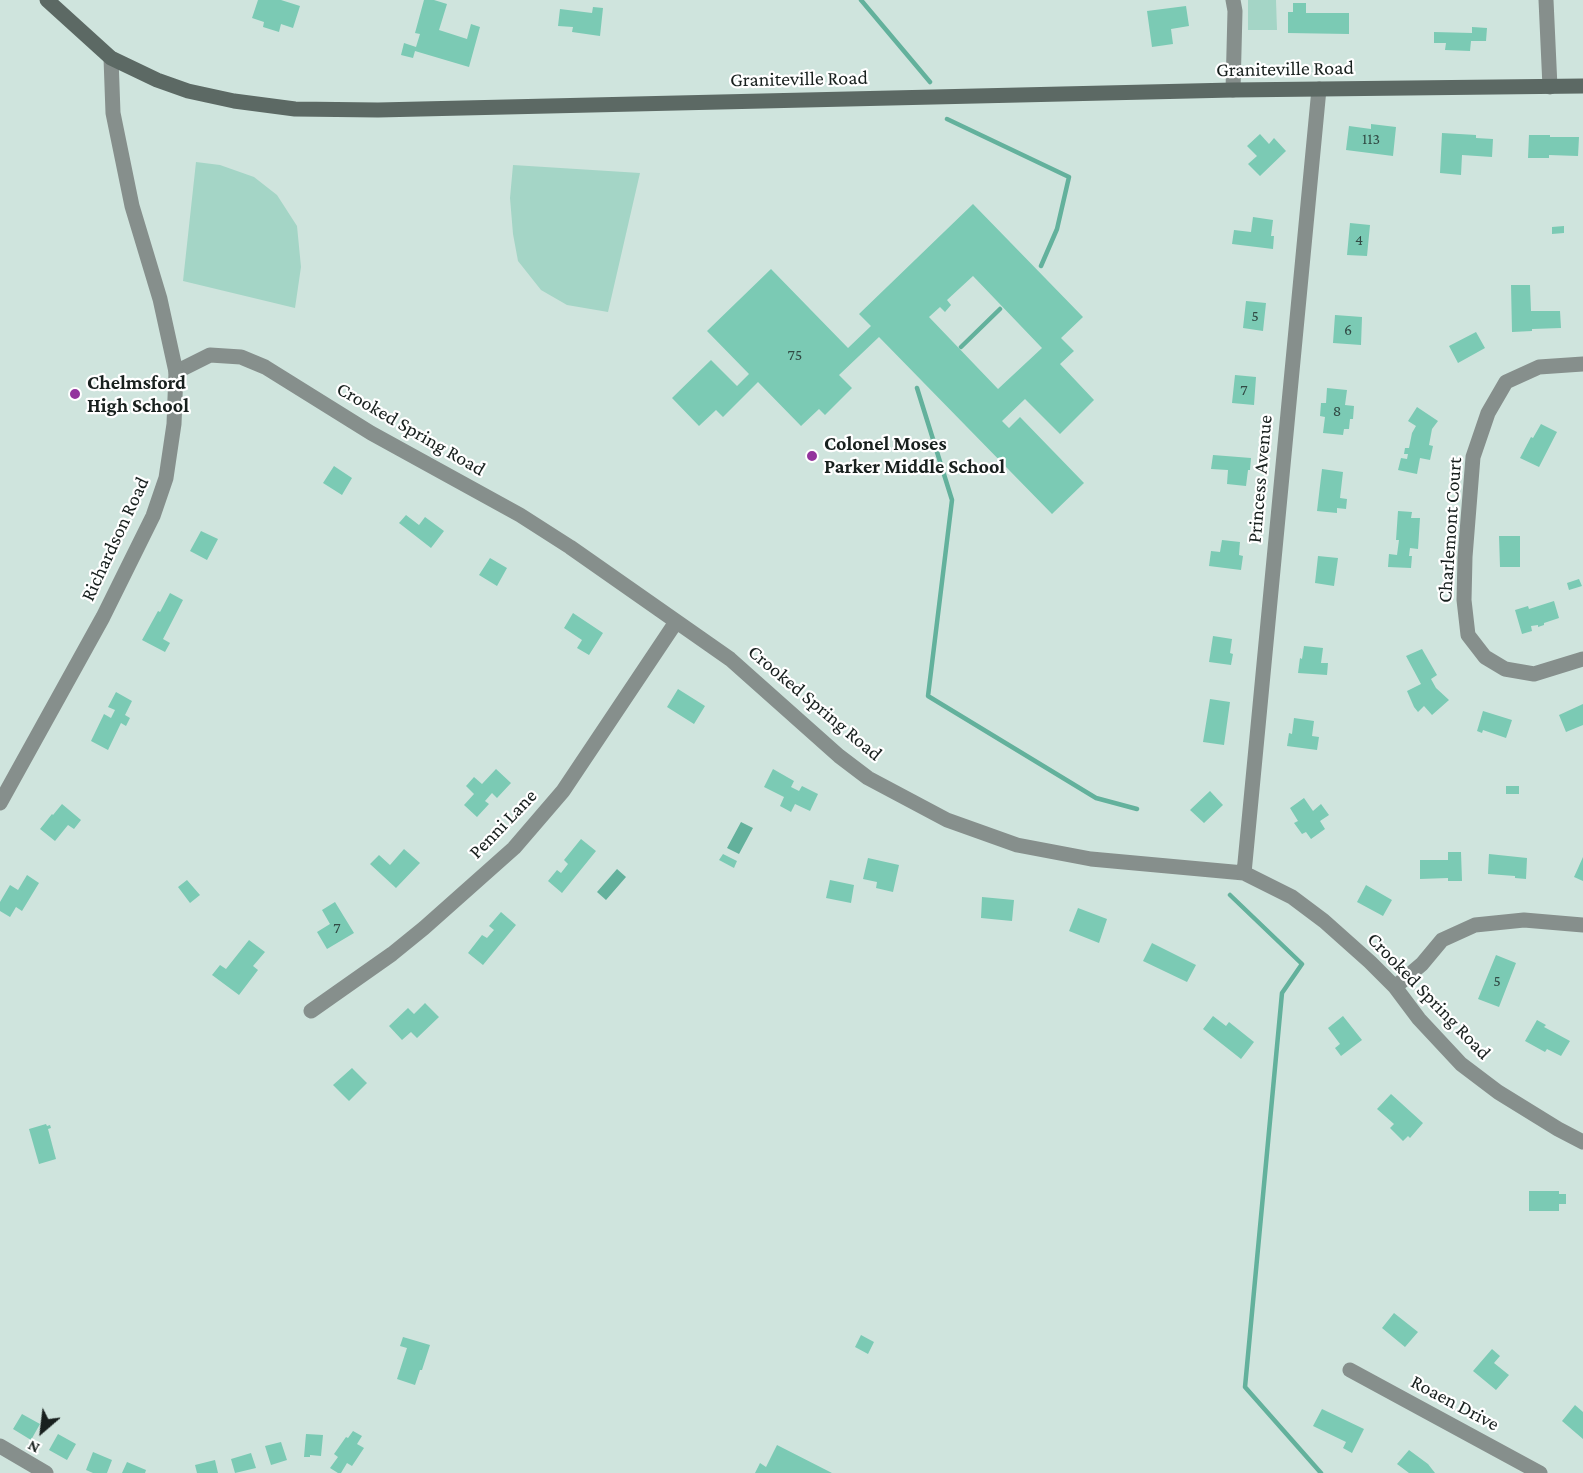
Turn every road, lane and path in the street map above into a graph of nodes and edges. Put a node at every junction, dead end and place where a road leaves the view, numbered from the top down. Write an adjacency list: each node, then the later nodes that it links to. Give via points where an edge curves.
1 (47, 0): 4 (main road, Graniteville Road)
2 (1233, 0): 8 (street)
3 (1546, 0): 6 (street)
4 (111, 58): 8 (main road, Graniteville Road, via 188,91 295,109); 10 (street, Richardson Road, via 113,113 132,206 160,298)
5 (1583, 86): 6 (main road, Graniteville Road)
6 (1550, 87): 7 (main road, Graniteville Road)
7 (1319, 89): 8 (main road, Graniteville Road); 14 (street, Princess Avenue)
8 (1233, 90)
9 (1583, 364): 12 (street, Charlemont Court, via 1539,367 1506,382 1488,413 1473,457 1464,600 1468,635 1485,657 1505,669 1534,674)
10 (176, 372): 11 (street, Crooked Spring Road, via 210,355 241,357 265,367 371,432 520,515); 13 (street, Richardson Road, via 166,478 153,516)
11 (676, 622): 14 (street, Crooked Spring Road, via 730,659 858,771 947,820 1017,845 1091,859); 17 (street, Penni Lane, via 563,791 514,848 392,954)
12 (1583, 659)
13 (0, 803)
14 (1244, 873): 16 (street, Crooked Spring Road, via 1292,897 1316,915)
15 (1583, 925): 16 (street, via 1524,920 1474,926 1442,940)
16 (1395, 987): 18 (street, Crooked Spring Road, via 1461,1064 1492,1089)
17 (311, 1011)
18 (1583, 1142)
19 (1350, 1370): 22 (street, Roaen Drive)
20 (0, 1446): 21 (street)
21 (46, 1473)
22 (1540, 1473)

